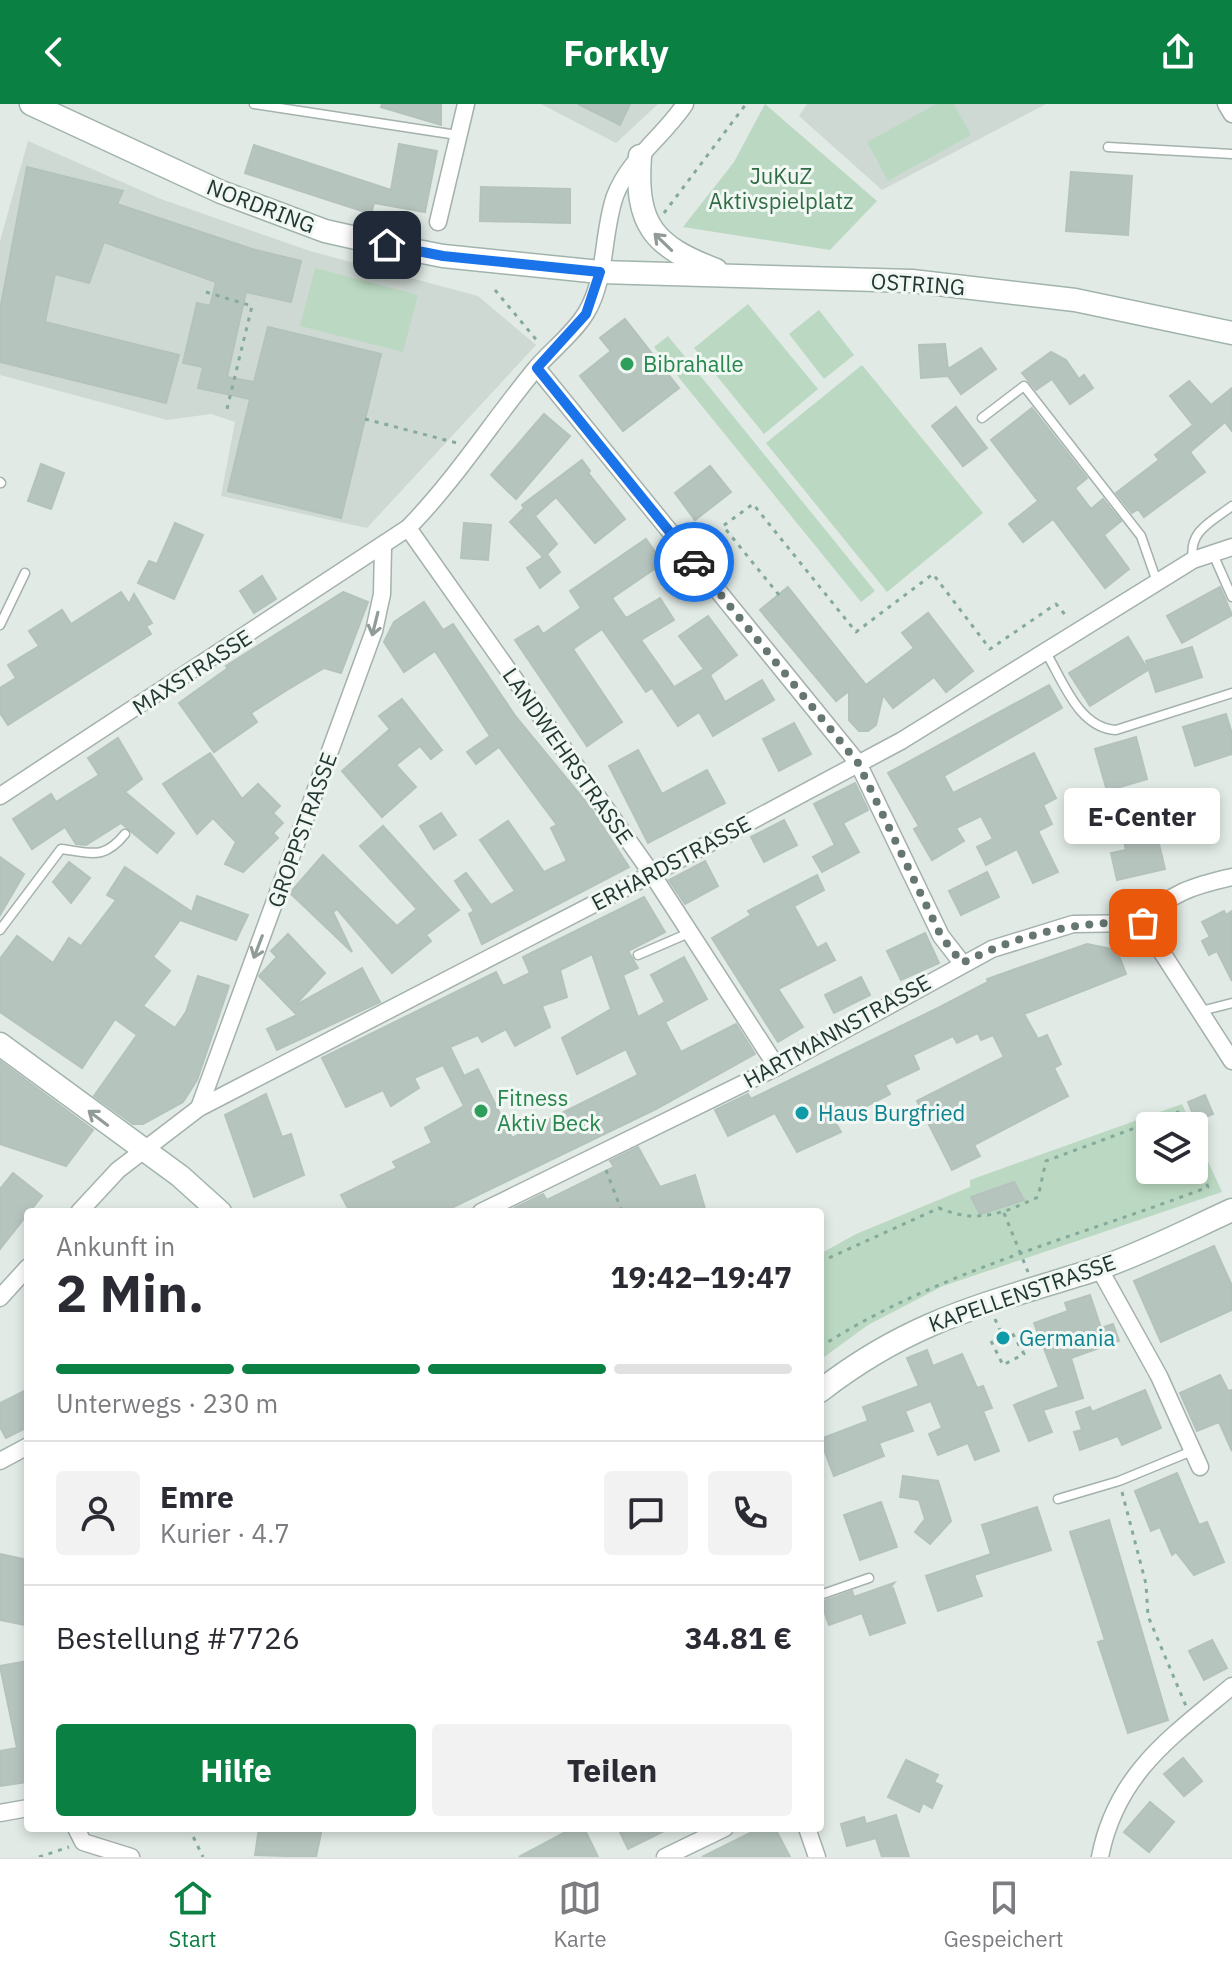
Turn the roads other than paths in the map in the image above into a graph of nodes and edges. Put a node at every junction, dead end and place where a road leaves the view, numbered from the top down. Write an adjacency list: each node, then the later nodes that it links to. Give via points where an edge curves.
1 (31, 104): 12 (main road, NORDRING, via 221,192 325,231 443,256)
2 (254, 104): 7 (lane)
3 (466, 104): 7 (street)
4 (685, 104): 10 (street, MAXSTRASSE)
5 (1226, 104): 6 (street)
6 (1232, 114)
7 (457, 135): 11 (street)
8 (1108, 147): 9 (lane)
9 (1232, 154)
10 (640, 156): 12 (street, MAXSTRASSE, via 616,194); 13 (main road, one-way to 10, via 678,255 650,228 638,185)
11 (438, 222)
12 (600, 272): 13 (main road, OSTRING); 15 (street, MAXSTRASSE, via 586,314)
13 (732, 276): 14 (main road, OSTRING, via 912,281 1075,300)
14 (1232, 333)
15 (537, 368): 18 (street, MAXSTRASSE); 29 (street)
16 (982, 418): 24 (lane, via 1024,386 1141,536)
17 (1232, 506): 22 (lane, via 1194,535)
18 (408, 528): 19 (street, MAXSTRASSE); 32 (street, LANDWEHRSTRASSE)
19 (383, 547): 30 (street, MAXSTRASSE); 44 (street, GROPPSTRASSE, one-way to 44, via 382,594 374,631)
20 (1232, 547): 21 (street, ERHARDSTRASSE)
21 (1212, 554): 22 (street, ERHARDSTRASSE); 25 (lane)
22 (1193, 560): 24 (street, ERHARDSTRASSE)
23 (25, 573): 26 (lane)
24 (1157, 582): 27 (street, ERHARDSTRASSE)
25 (1232, 597)
26 (0, 625)
27 (1044, 651): 28 (lane, via 1086,718 1099,729 1116,730); 29 (street, ERHARDSTRASSE)
28 (1232, 693)
29 (858, 763): 32 (street, ERHARDSTRASSE); 38 (street, via 941,936)
30 (0, 796)
31 (125, 834): 35 (lane, via 112,850 101,853 61,849)
32 (652, 874): 36 (street, LANDWEHRSTRASSE); 44 (street, ERHARDSTRASSE)
33 (1232, 877): 34 (street, via 1186,888)
34 (1143, 923): 38 (street, HARTMANNSTRASSE, via 1073,924); 40 (street)
35 (0, 930)
36 (689, 933): 37 (lane); 43 (street, LANDWEHRSTRASSE)
37 (638, 955)
38 (962, 963): 43 (street, HARTMANNSTRASSE)
39 (1232, 1003): 40 (lane)
40 (1201, 1012): 42 (street)
41 (0, 1044): 45 (main road, one-way to 41)
42 (1232, 1061)
43 (777, 1067): 48 (street, HARTMANNSTRASSE)
44 (199, 1108): 45 (street, ERHARDSTRASSE)
45 (141, 1150): 46 (street, ERHARDSTRASSE); 47 (main road)
46 (83, 1208)
47 (216, 1208)
48 (489, 1208)
49 (1232, 1210): 50 (main road, KAPELLENSTRASSE)
50 (1099, 1268): 53 (main road, KAPELLENSTRASSE, via 957,1312 898,1337); 55 (street, via 1159,1376)
51 (24, 1272): 52 (street)
52 (0, 1298)
53 (824, 1388)
54 (24, 1448): 56 (street)
55 (1193, 1451): 57 (street); 58 (lane)
56 (0, 1461)
57 (1200, 1467)
58 (1058, 1499)
59 (869, 1578): 60 (lane)
60 (824, 1594)
61 (1232, 1686): 70 (street, via 1156,1748 1116,1802)
62 (24, 1809): 63 (street)
63 (0, 1813)
64 (78, 1832): 67 (street, via 83,1842)
65 (717, 1832): 68 (street)
66 (808, 1832): 69 (street)
67 (131, 1857)
68 (665, 1857)
69 (817, 1857)
70 (1100, 1857)

